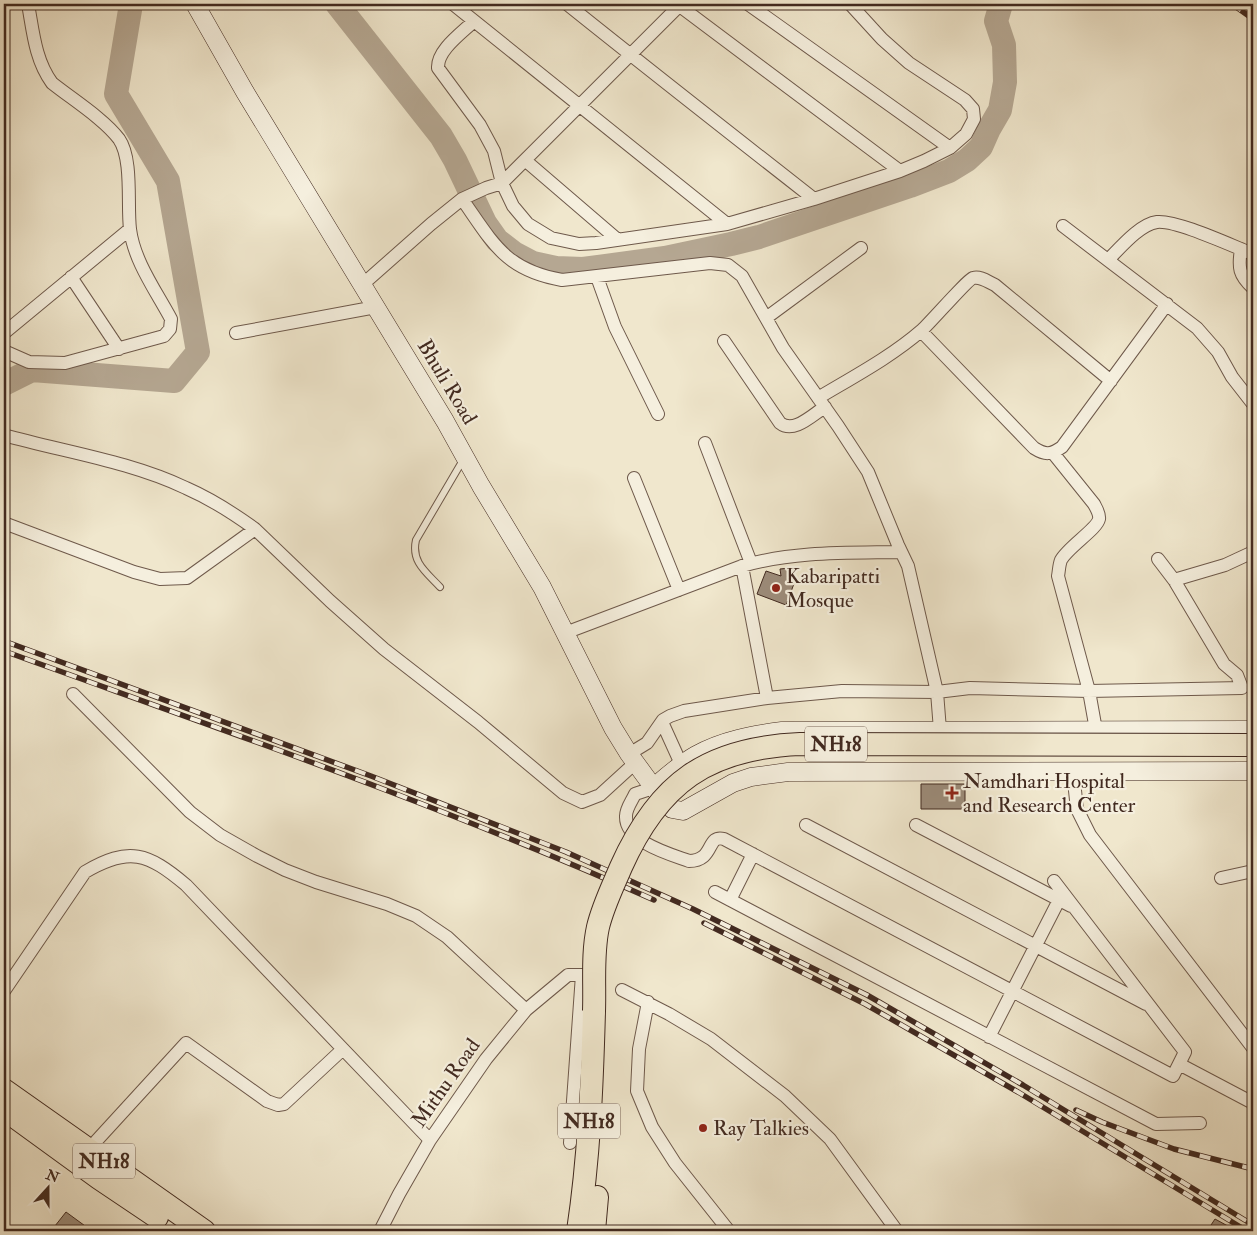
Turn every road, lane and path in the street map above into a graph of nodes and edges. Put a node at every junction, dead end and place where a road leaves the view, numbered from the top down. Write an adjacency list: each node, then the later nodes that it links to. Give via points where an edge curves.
1 (28, 4): 19 (street, via 44,73 110,129 126,153)
2 (195, 4): 27 (main road, Bhuli Road)
3 (452, 4): 8 (street)
4 (567, 4): 9 (street)
5 (679, 4): 9 (street); 13 (street)
6 (748, 4): 11 (street)
7 (850, 4): 11 (street, via 909,63 965,100 973,109 974,119 966,134)
8 (474, 21): 10 (street); 14 (street, via 444,52 438,68 494,151)
9 (629, 55): 10 (street); 16 (street)
10 (579, 106): 12 (street); 17 (street)
11 (950, 148): 13 (street)
12 (526, 161): 14 (street); 20 (street)
13 (900, 171): 16 (street)
14 (502, 183): 15 (street); 20 (street, via 528,224 551,238 579,244)
15 (464, 198): 26 (street, via 491,240 522,269 562,280); 27 (street)
16 (814, 199): 17 (street)
17 (727, 224): 20 (street)
18 (1063, 226): 24 (street)
19 (130, 229): 25 (street); 36 (street, via 136,255 171,319 170,328 164,336)
20 (618, 240)
21 (861, 248): 31 (street)
22 (1240, 249): 23 (street); 24 (street, via 1176,224 1156,222 1138,231); 28 (street, via 1240,274)
23 (1253, 254)
24 (1108, 260): 29 (street)
25 (71, 277): 34 (street); 36 (street)
26 (597, 277): 31 (street, via 710,263 728,265 742,276); 41 (street, via 615,327)
27 (362, 285): 30 (main road, Bhuli Road)
28 (1253, 288)
29 (1167, 304): 38 (street); 40 (street, via 1197,328 1218,352)
30 (376, 307): 33 (street); 45 (main road, Bhuli Road)
31 (766, 318): 39 (street)
32 (921, 331): 38 (street, via 966,283 972,278 982,278 995,285); 39 (street); 44 (street, via 1034,448 1043,454)
33 (236, 333)
34 (4, 334)
35 (724, 342): 39 (street, via 784,427 795,426)
36 (120, 349): 37 (street, via 65,363 30,362)
37 (4, 351)
38 (1111, 381): 44 (street, via 1062,447)
39 (822, 403): 49 (street, via 868,472)
40 (1253, 404)
41 (658, 414)
42 (4, 435): 48 (street, via 132,468 186,487 224,507)
43 (705, 443): 52 (street)
44 (1053, 453): 58 (street, via 1098,512 1096,525 1071,547 1061,561 1058,576)
45 (465, 457): 54 (lane, via 413,550 416,559); 56 (main road, Bhuli Road)
46 (634, 478): 55 (street)
47 (4, 523): 48 (street, via 160,579 187,578)
48 (255, 529): 68 (street, via 384,649 564,793 582,802 600,795)
49 (902, 552): 52 (street, via 803,554); 59 (street)
50 (1252, 554): 53 (street)
51 (1158, 559): 53 (street)
52 (746, 564): 55 (street); 61 (street)
53 (1174, 580): 57 (street, via 1224,664)
54 (440, 587)
55 (679, 590): 56 (street)
56 (566, 632): 68 (main road, Bhuli Road, via 613,728)
57 (1247, 688): 58 (street)
58 (1090, 691): 59 (street, via 970,688); 64 (street)
59 (937, 692): 61 (street, via 842,692); 63 (street)
60 (74, 694): 89 (street, via 190,812 220,835 285,870 416,916 447,937)
61 (766, 698): 62 (street, via 684,711)
62 (662, 722): 68 (street); 69 (street)
63 (940, 730): 64 (main road); 69 (main road, via 782,731 741,737)
64 (1096, 730): 65 (main road)
65 (1253, 730)
66 (1253, 745): 90 (highway, NH18, bridge, via 800,744 756,748 721,758 672,789 635,837 598,927 595,962)
67 (1253, 755): 90 (highway, NH18, via 797,755 735,766 708,779 681,799 665,817 638,862 615,923)
68 (632, 758): 72 (main road, Bhuli Road)
69 (681, 764): 72 (main road)
70 (1253, 771): 71 (main road, Bhuli Road)
71 (1073, 772): 72 (main road, Bhuli Road, via 788,772 733,783 684,811 672,809); 92 (street, via 1077,809 1090,835)
72 (653, 788): 75 (street, via 635,794 626,813 630,830 646,843 689,861 703,858 712,842 719,838)
73 (806, 825): 83 (street)
74 (916, 825): 81 (street)
75 (753, 854): 80 (street); 86 (street)
76 (1253, 871): 77 (street)
77 (1221, 878)
78 (1054, 882): 82 (street)
79 (715, 892): 80 (street)
80 (730, 900): 91 (street)
81 (1059, 900): 82 (street); 83 (street)
82 (1075, 909): 88 (street)
83 (1036, 946): 86 (street); 88 (street)
84 (622, 990): 87 (street)
85 (4, 991): 93 (street, via 85,872 103,861 124,855 148,859 186,885)
86 (1012, 992): 91 (street); 94 (street, via 1173,1076)
87 (648, 1002): 108 (street, via 639,1049 638,1091 652,1127 675,1164); 109 (street, via 711,1040 784,1096 830,1139)
88 (1150, 1006): 94 (street, via 1185,1052)
89 (526, 1010): 100 (street, Mithu Road, via 486,1059); 101 (street, Mithu Road, via 568,975 582,975)
90 (601, 1011): 106 (highway, NH18); 107 (highway, NH18)
91 (989, 1037): 99 (street, via 1156,1124)
92 (1253, 1048)
93 (343, 1049): 100 (street); 102 (street, via 284,1104 278,1105 266,1101 186,1043)
94 (1179, 1064): 97 (street)
95 (4, 1090): 102 (highway, NH18)
96 (1253, 1090): 97 (street)
97 (1248, 1101)
98 (4, 1109): 103 (highway, NH18)
99 (1200, 1123)
100 (430, 1140): 105 (street, Mithu Road)
101 (570, 1143)
102 (88, 1150): 104 (highway, NH18)
103 (178, 1231)
104 (204, 1231)
105 (380, 1231)
106 (578, 1231)
107 (594, 1231)
108 (729, 1231)
109 (898, 1231)

